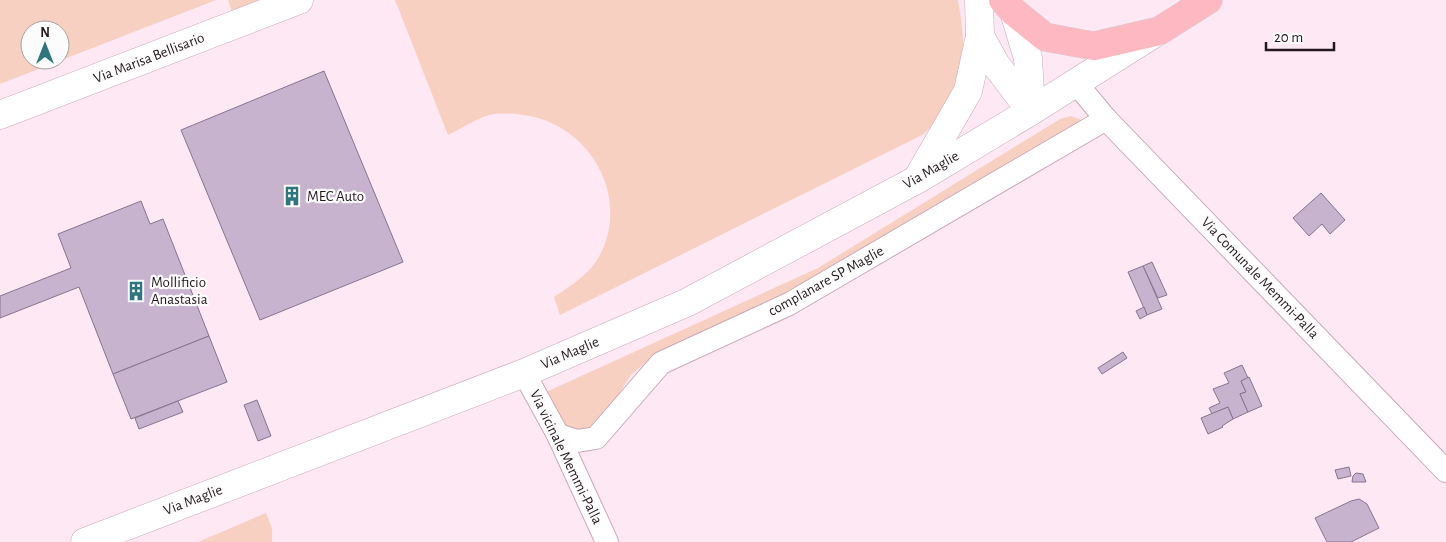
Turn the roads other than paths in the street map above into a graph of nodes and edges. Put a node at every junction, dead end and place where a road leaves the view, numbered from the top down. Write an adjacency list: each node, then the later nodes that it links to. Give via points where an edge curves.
1 (299, 0): 9 (street, Via Marisa Bellisario)
2 (979, 0): 6 (street)
3 (1208, 0): 5 (main road)
4 (1009, 6): 5 (main road, via 1044,37 1094,46); 8 (street, via 1028,58)
5 (1159, 31): 7 (street, Via Maglie)
6 (980, 36): 8 (street, via 996,66); 11 (street, via 968,91)
7 (1076, 83): 8 (street, Via Maglie); 10 (street, Via Comunale Memmi-Palla)
8 (1031, 112): 11 (street, Via Maglie)
9 (0, 115)
10 (1106, 119): 13 (street, complanare SP Maglie, via 789,304 660,363 596,438 577,441); 14 (street, Via Comunale Memmi-Palla)
11 (918, 179): 12 (street, Via Maglie, via 688,302)
12 (524, 373): 13 (street, Via vicinale Memmi-Palla); 15 (street, Via Maglie)
13 (558, 435): 16 (street, Via vicinale Memmi-Palla)
14 (1446, 471)
15 (85, 542)
16 (607, 542)

